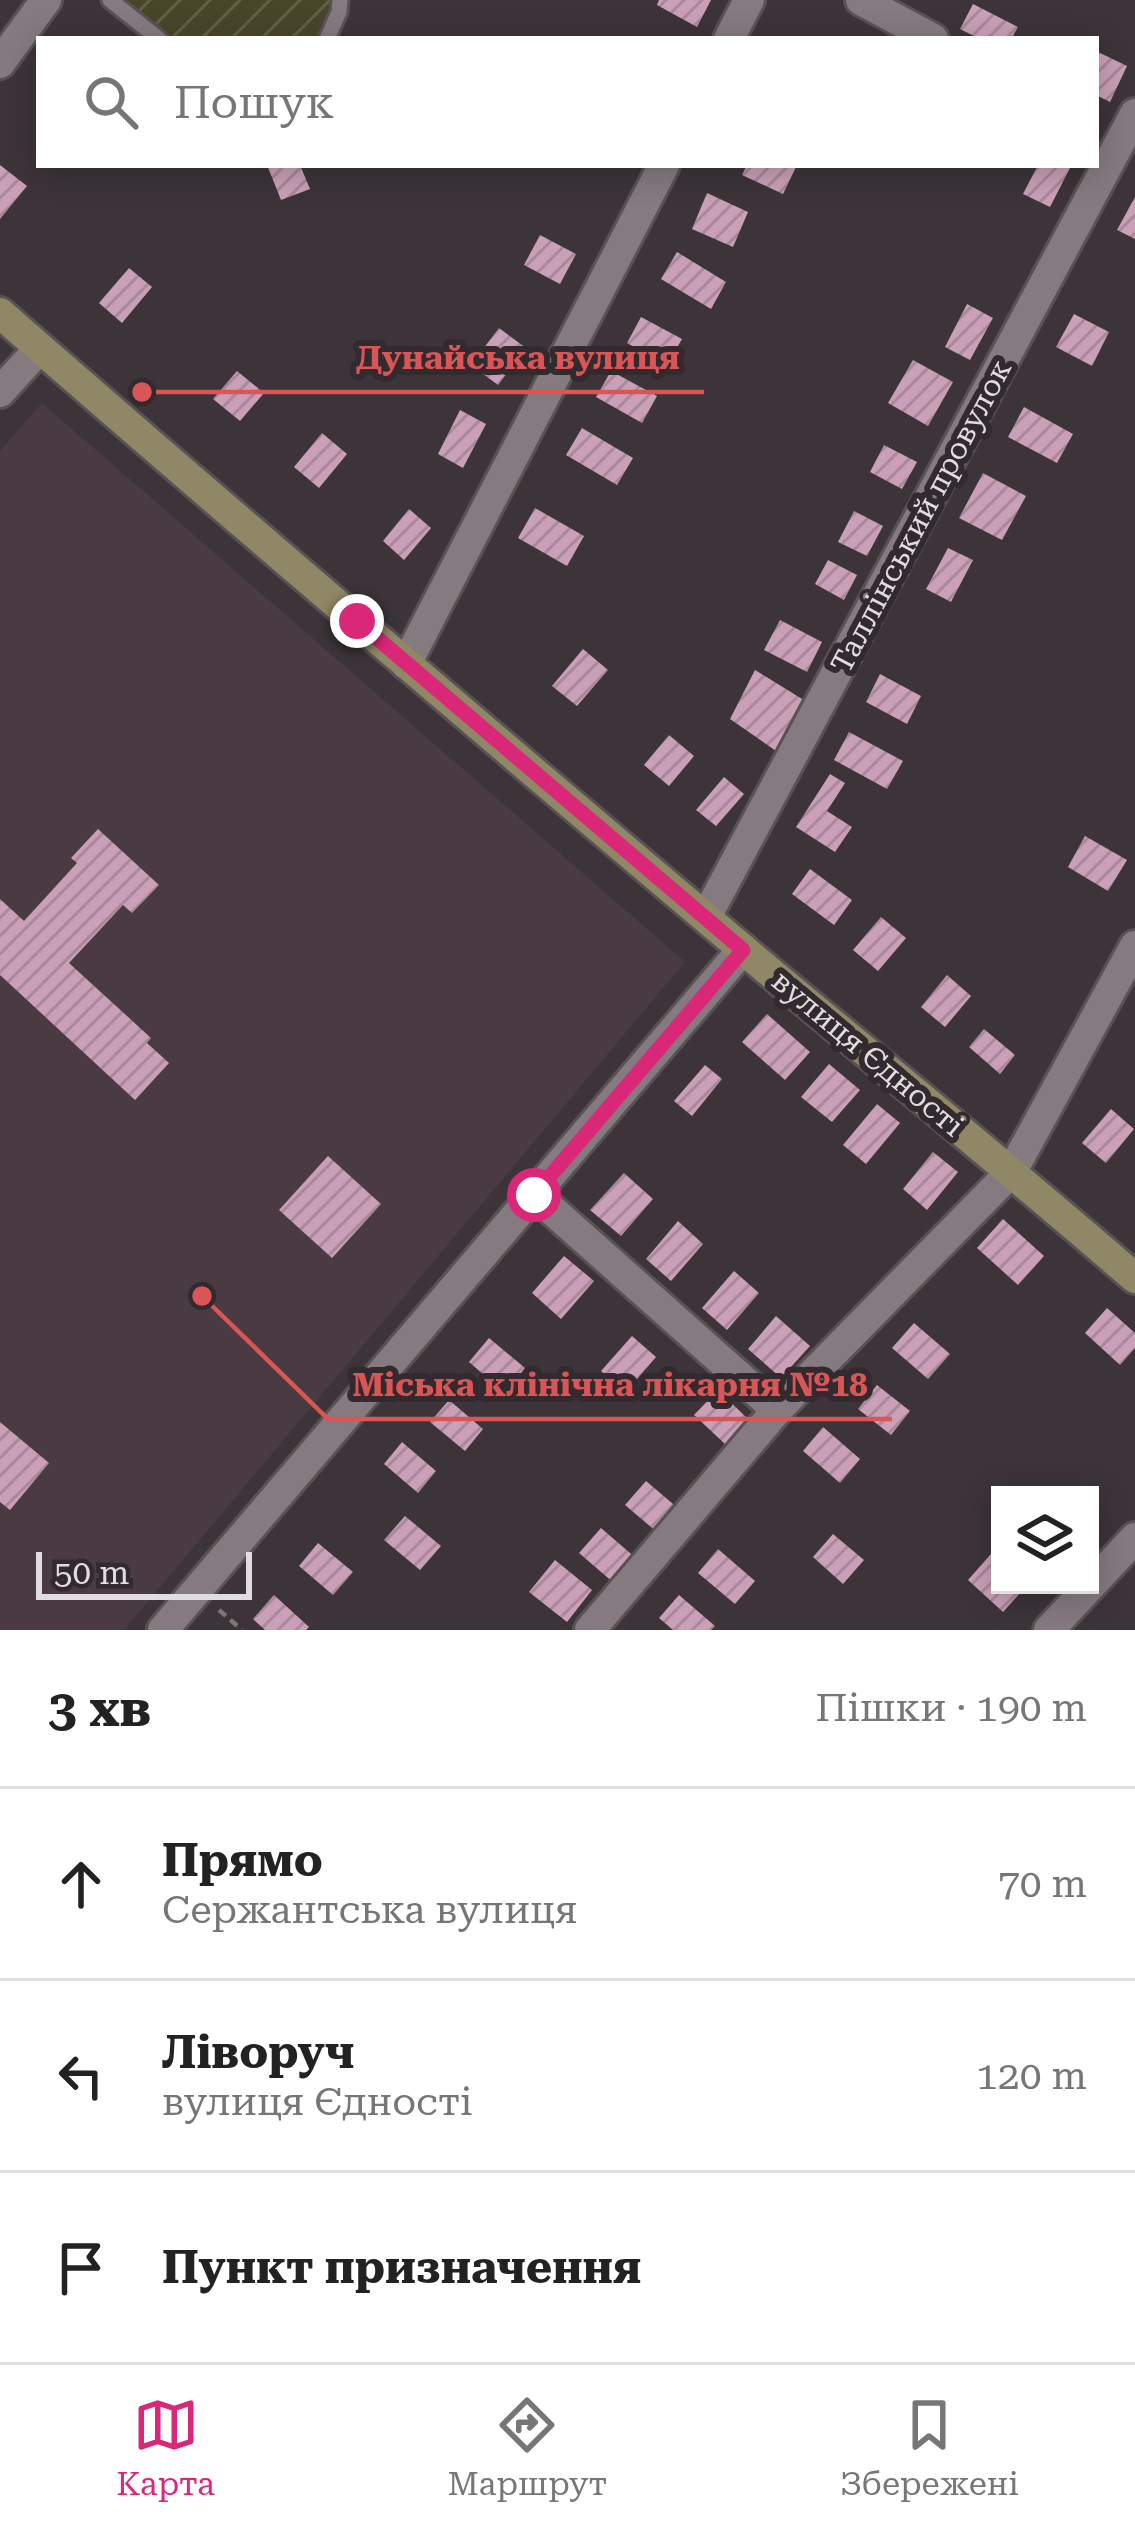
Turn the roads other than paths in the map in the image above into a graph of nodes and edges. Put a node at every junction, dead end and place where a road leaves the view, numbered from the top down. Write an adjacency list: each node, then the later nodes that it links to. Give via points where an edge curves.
1 (46, 0): 10 (street)
2 (110, 0): 6 (lane)
3 (340, 0): 7 (lane)
4 (749, 0): 8 (street)
5 (861, 0): 9 (street)
6 (155, 36)
7 (328, 36)
8 (731, 36)
9 (927, 36)
10 (0, 63)
11 (1122, 133): 17 (street, Таллінський провулок)
12 (662, 168): 16 (street)
13 (0, 313): 14 (main road, вулиця Єдності)
14 (40, 348): 15 (street); 16 (main road, вулиця Єдності)
15 (0, 392)
16 (406, 664): 17 (main road, вулиця Єдності)
17 (706, 917): 19 (main road, вулиця Єдності)
18 (1135, 946): 20 (street)
19 (743, 950): 20 (main road, вулиця Єдності); 21 (street)
20 (1012, 1172): 22 (main road, вулиця Єдності); 23 (street)
21 (534, 1195): 23 (street); 25 (street)
22 (1135, 1278)
23 (776, 1410): 26 (street)
24 (1135, 1538): 27 (street)
25 (163, 1630)
26 (590, 1630)
27 (1049, 1630)

